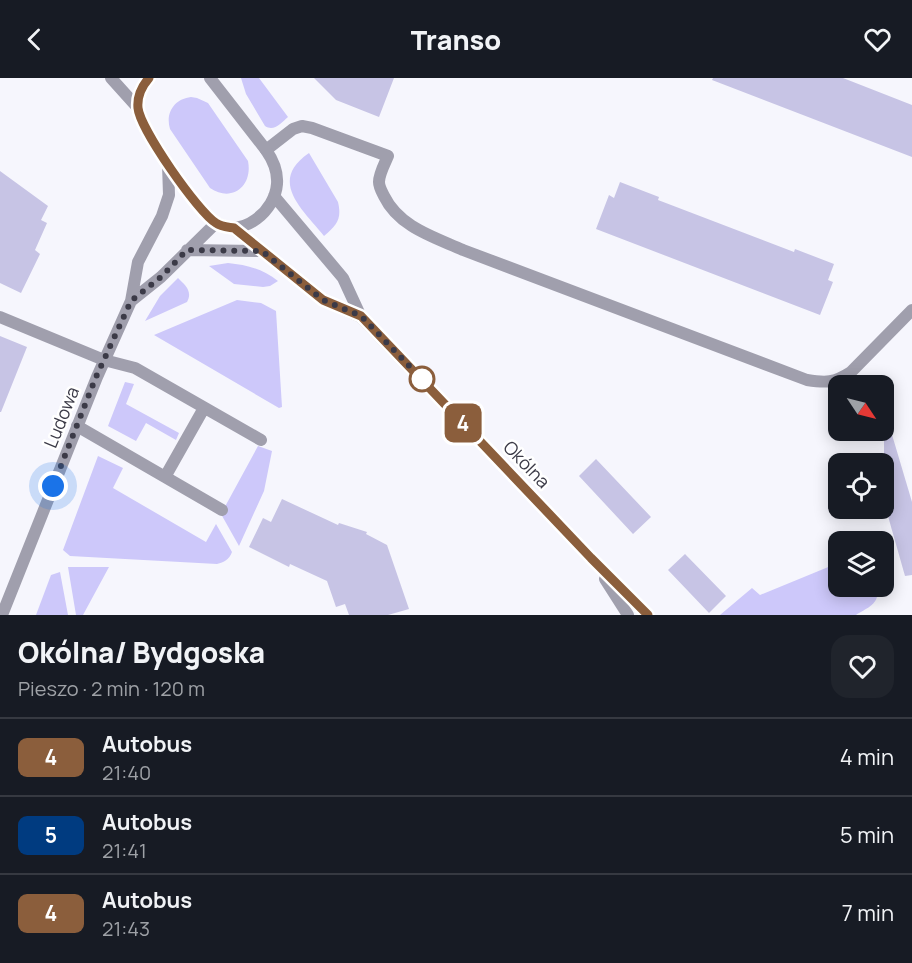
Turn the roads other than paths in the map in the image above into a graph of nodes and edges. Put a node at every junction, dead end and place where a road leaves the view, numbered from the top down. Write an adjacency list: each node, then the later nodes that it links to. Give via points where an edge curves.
1 (111, 78): 4 (street)
2 (149, 78): 4 (street, via 140,92)
3 (210, 78): 5 (street)
4 (138, 108): 6 (street)
5 (266, 150): 7 (street, via 276,169); 13 (street, via 302,126 388,156 379,181 381,189 387,203 408,225 463,250 807,380 826,383 841,379)
6 (168, 164): 8 (street, via 198,206); 12 (street, Ludowa, via 169,195 138,262)
7 (274, 196): 9 (street, via 263,214); 14 (street, Okólna, via 343,278)
8 (216, 223): 9 (street); 10 (street, Ludowa)
9 (234, 228): 11 (street, Okólna)
10 (187, 250): 11 (street); 12 (street, Ludowa)
11 (262, 251): 14 (street, Okólna, via 323,300)
12 (131, 301): 16 (street, Ludowa)
13 (912, 310)
14 (361, 316): 22 (street, Okólna)
15 (0, 317): 16 (street)
16 (104, 360): 17 (street, via 135,368); 18 (street, Ludowa)
17 (204, 408): 19 (street); 20 (street)
18 (77, 426): 20 (street); 23 (street, Ludowa)
19 (261, 440)
20 (165, 477): 21 (street)
21 (222, 510)
22 (591, 558): 24 (street, Okólna); 25 (street, Okólna)
23 (2, 615)
24 (628, 615)
25 (648, 615)

